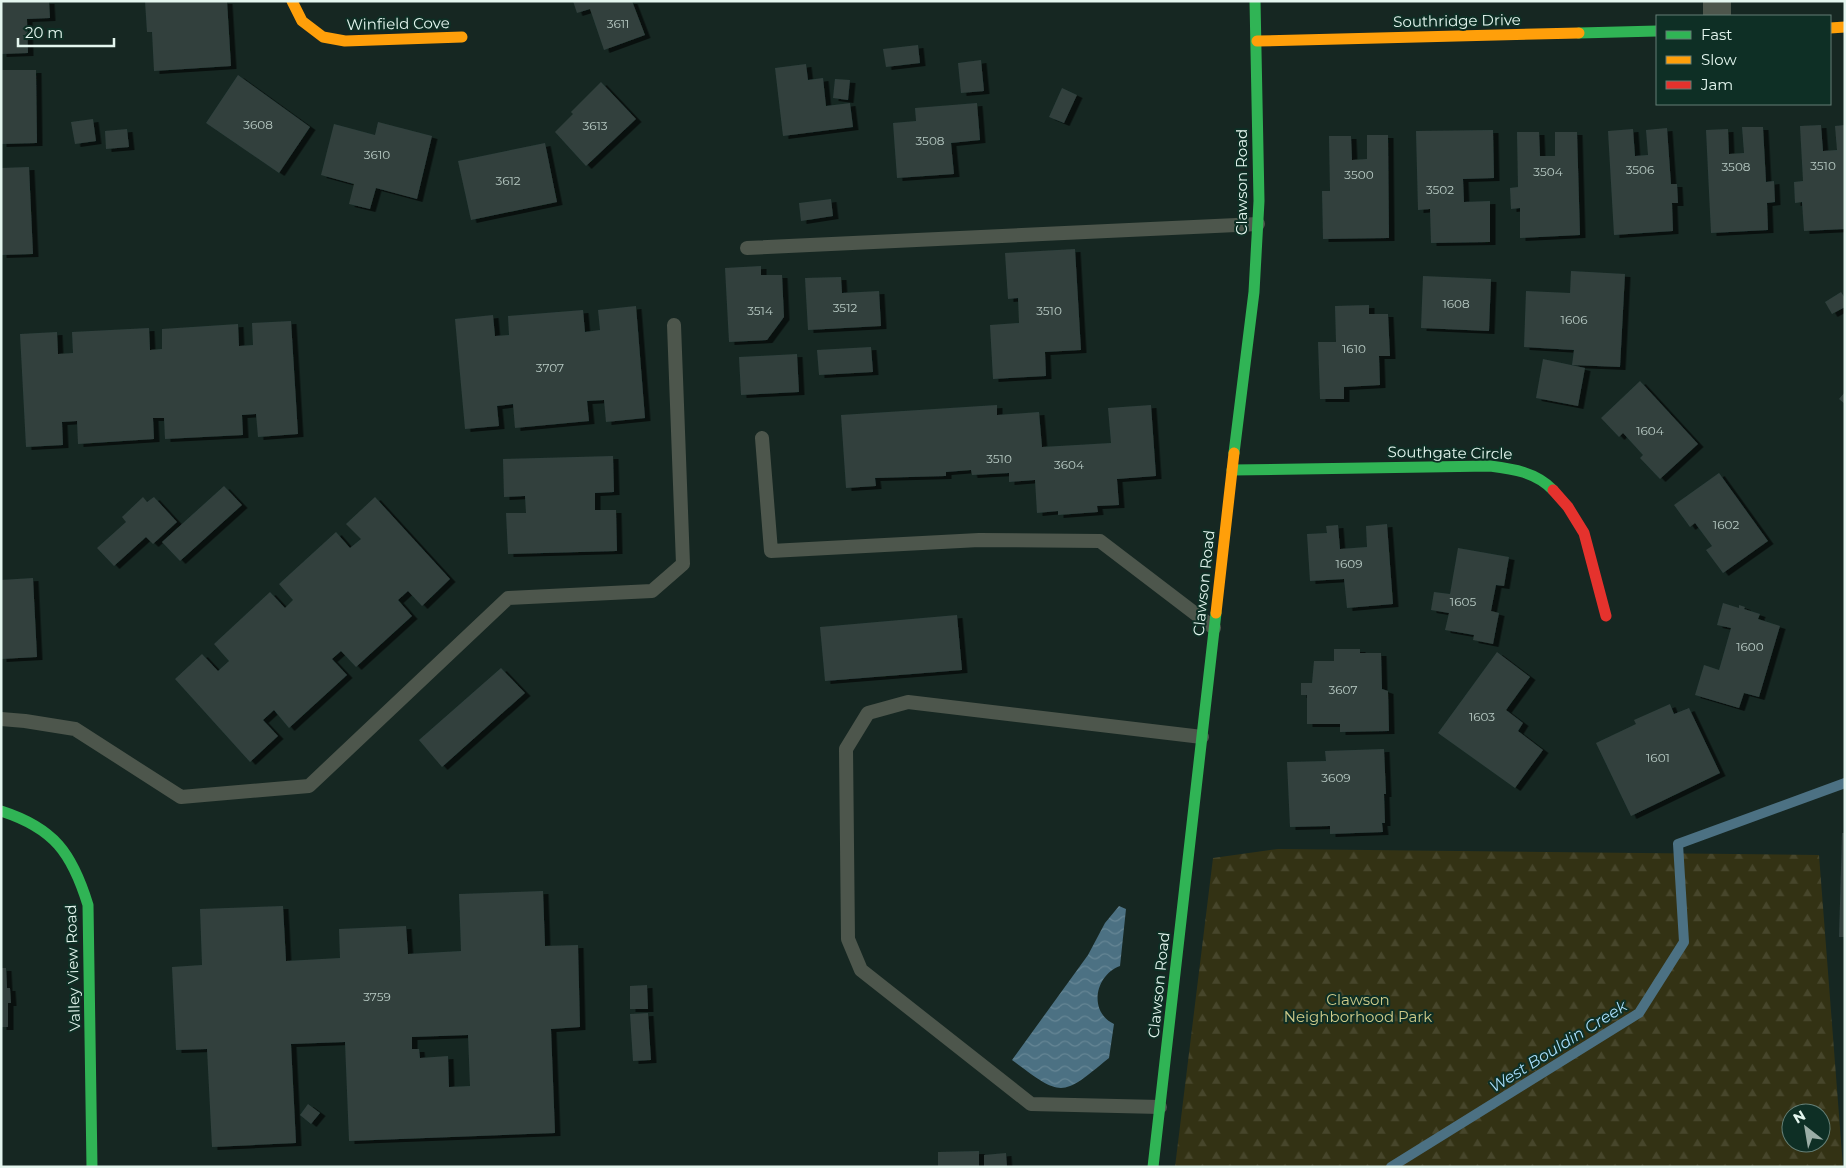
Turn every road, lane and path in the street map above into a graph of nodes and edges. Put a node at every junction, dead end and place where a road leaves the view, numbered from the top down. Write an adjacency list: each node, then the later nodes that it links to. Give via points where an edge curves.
1 (292, 1): 8 (street, Winfield Cove, via 302,21 324,36 345,41)
2 (1255, 1): 9 (street, Clawson Road)
3 (1717, 1): 4 (street)
4 (1717, 15)
5 (1845, 27): 6 (street)
6 (1831, 28)
7 (1656, 31): 9 (street, Southridge Drive)
8 (462, 37)
9 (1257, 41): 10 (street, Clawson Road)
10 (1258, 224): 11 (lane); 14 (street, Clawson Road, via 1254,292)
11 (747, 248)
12 (674, 325): 17 (lane, via 683,564 652,591 508,598 309,786 181,797 75,729)
13 (762, 438): 16 (lane, via 771,550 979,540 1100,541)
14 (1232, 470): 15 (street, Southgate Circle, via 1490,466 1521,470 1548,485 1584,533); 16 (street, Clawson Road)
15 (1606, 616)
16 (1214, 628): 18 (street, Clawson Road)
17 (1, 719)
18 (1202, 737): 20 (street, Clawson Road); 20 (lane, via 908,702 868,713 846,749 848,939 861,970 1030,1104)
19 (1, 811): 21 (street, Valley View Road, via 20,816 45,831 64,849 79,873 88,905)
20 (1160, 1107): 22 (street, Clawson Road)
21 (92, 1167)
22 (1153, 1167)

